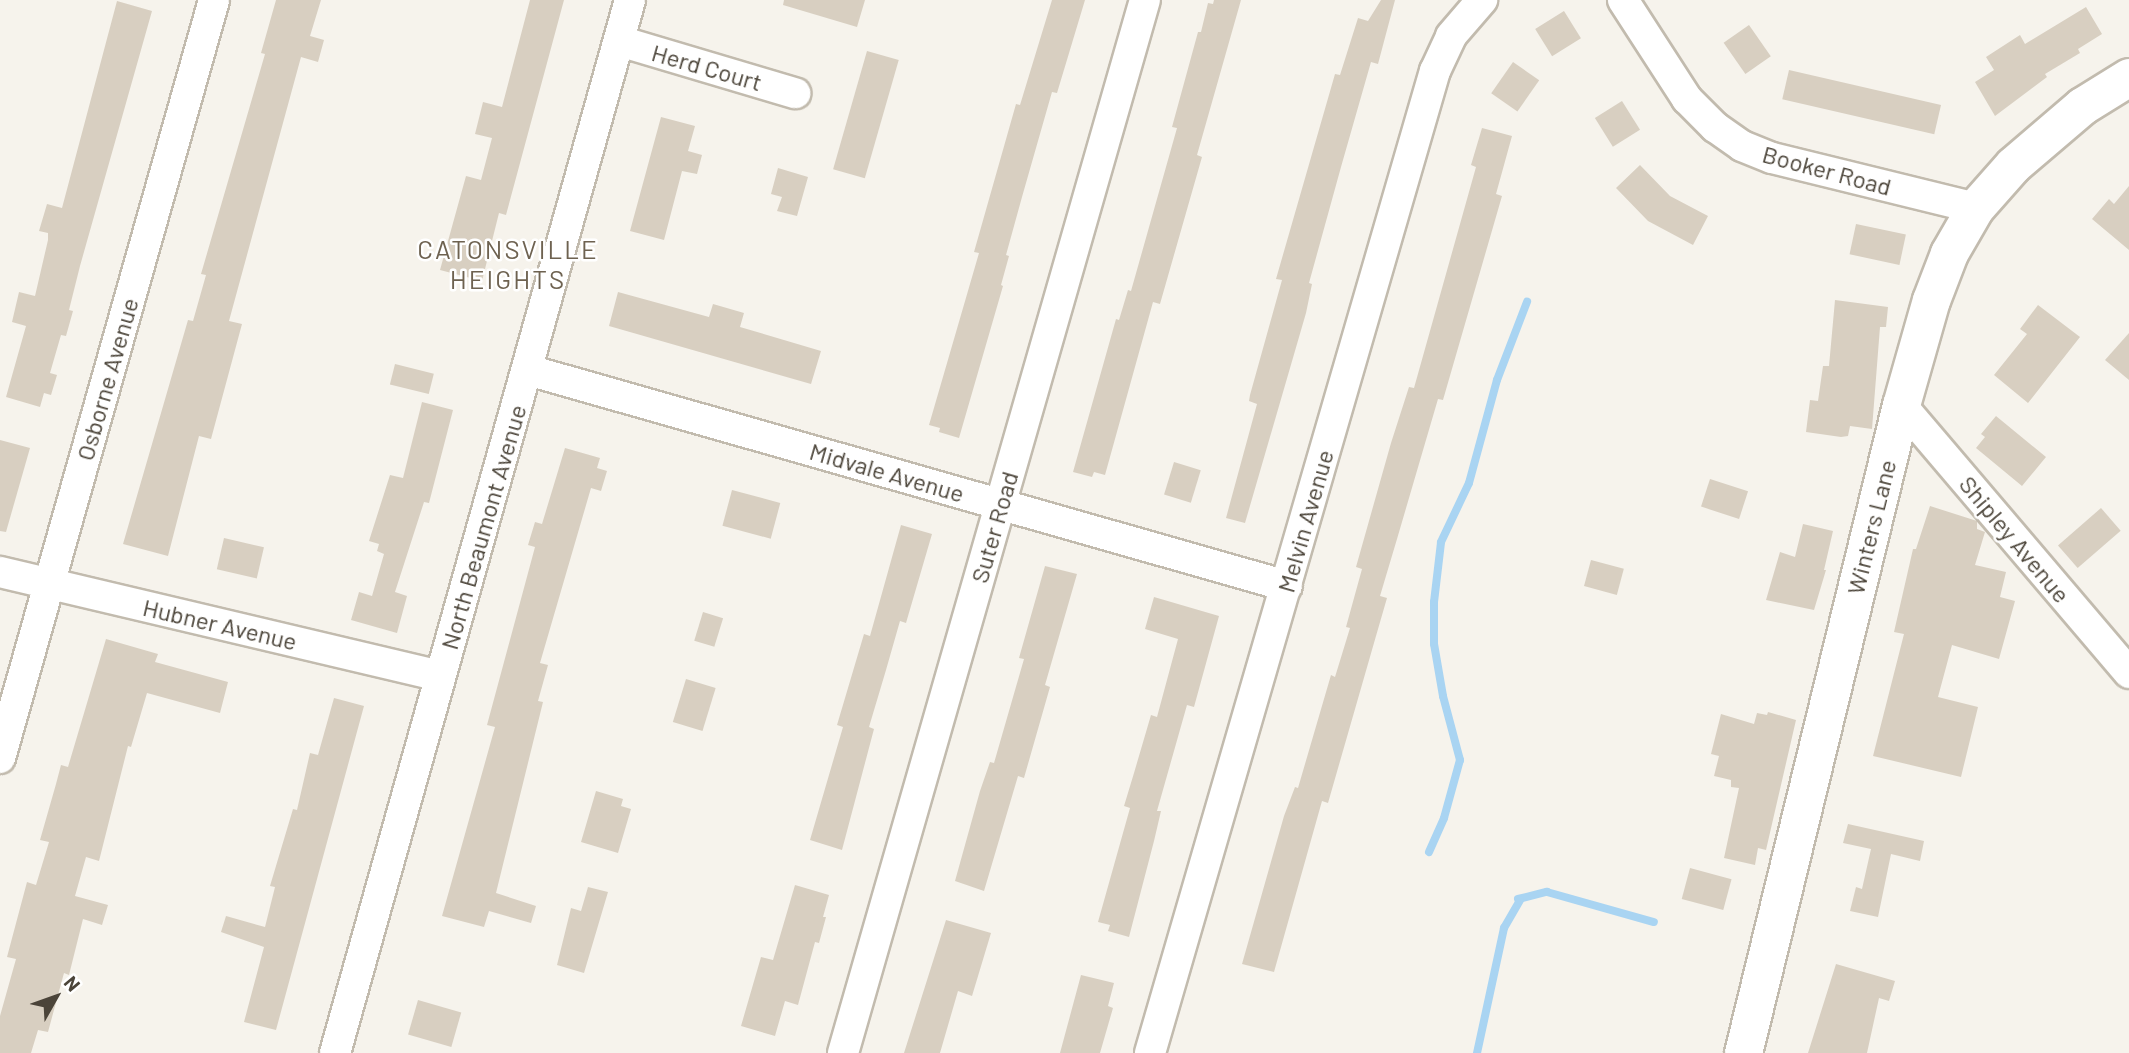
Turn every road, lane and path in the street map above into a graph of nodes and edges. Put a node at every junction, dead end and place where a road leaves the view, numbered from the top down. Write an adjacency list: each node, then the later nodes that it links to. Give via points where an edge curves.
1 (214, 0): 14 (street, Osborne Avenue)
2 (630, 0): 6 (street, North Beaumont Avenue)
3 (1145, 0): 12 (street, Suter Road)
4 (1482, 0): 15 (street, Melvin Avenue, via 1451,36 1435,71)
5 (1623, 0): 9 (street, Booker Road, via 1687,99 1742,146 1772,158)
6 (619, 41): 8 (street, Herd Court); 10 (street, North Beaumont Avenue)
7 (2129, 77): 9 (street, Winters Lane, via 2045,134)
8 (795, 93)
9 (1975, 208): 11 (street, Winters Lane, via 1954,240 1931,300)
10 (528, 370): 12 (street, Midvale Avenue); 17 (street, North Beaumont Avenue)
11 (1901, 405): 16 (street, Shipley Avenue); 22 (street, Winters Lane)
12 (1001, 504): 15 (street, Midvale Avenue); 20 (street, Suter Road)
13 (0, 572): 14 (street, Hubner Avenue)
14 (49, 583): 17 (street, Hubner Avenue); 18 (street, Osborne Avenue)
15 (1287, 586): 21 (street, Melvin Avenue)
16 (2129, 673)
17 (440, 676): 19 (street, North Beaumont Avenue)
18 (0, 758)
19 (335, 1053)
20 (843, 1053)
21 (1150, 1053)
22 (1743, 1053)

